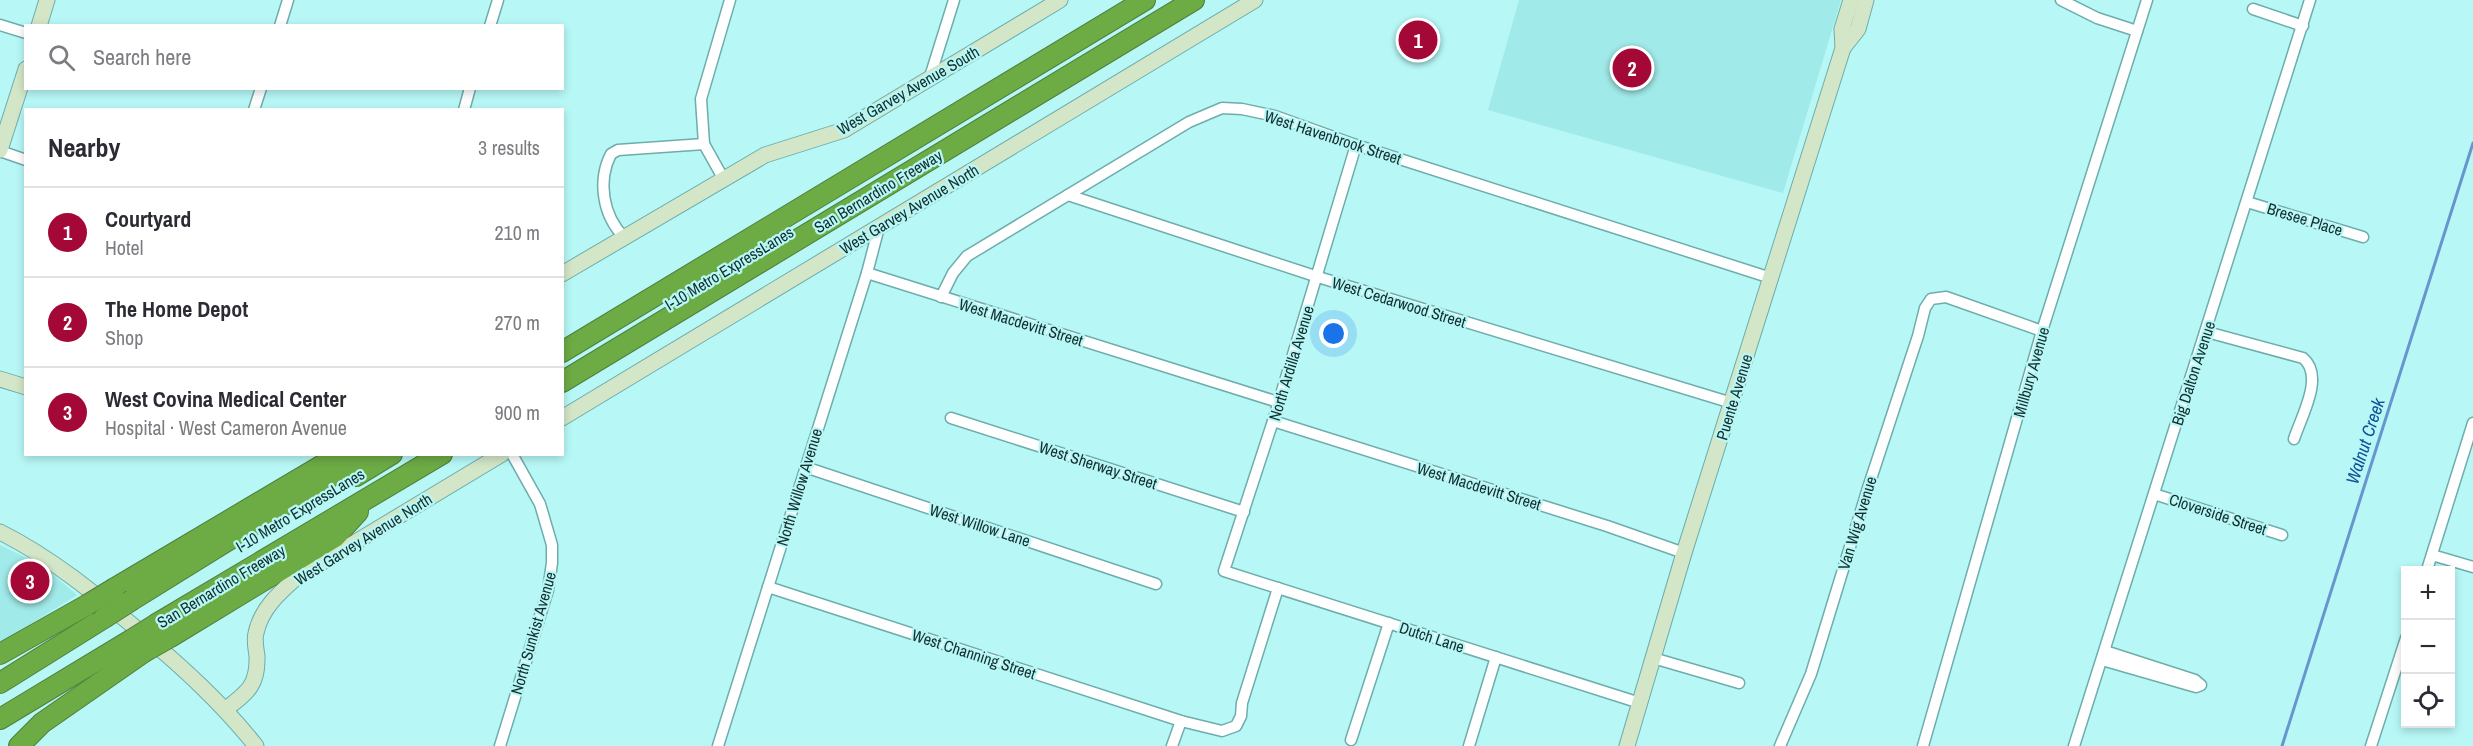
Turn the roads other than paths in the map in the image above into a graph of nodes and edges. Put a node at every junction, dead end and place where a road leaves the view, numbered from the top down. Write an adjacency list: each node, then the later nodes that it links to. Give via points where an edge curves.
1 (47, 0): 18 (street)
2 (288, 0): 19 (street)
3 (498, 0): 20 (street)
4 (730, 0): 32 (street, via 701,99)
5 (954, 0): 27 (street)
6 (1060, 0): 27 (street, West Garvey Avenue South)
7 (1120, 0): 49 (highway)
8 (1144, 0): 50 (highway, I-10 Metro ExpressLanes)
9 (1173, 0): 51 (highway, I-10 Metro ExpressLanes)
10 (1194, 0): 53 (highway, San Bernardino Freeway)
11 (1256, 0): 39 (street, West Garvey Avenue North)
12 (1851, 0): 25 (street, Puente Avenue, via 1842,29)
13 (1866, 0): 25 (street, Puente Avenue, via 1858,29)
14 (2061, 0): 23 (street, via 2097,18)
15 (2147, 0): 23 (street, Millbury Avenue)
16 (2310, 0): 22 (street, Big Dalton Avenue)
17 (2253, 9): 22 (street)
18 (40, 24)
19 (281, 24)
20 (491, 24)
21 (0, 25): 24 (street)
22 (2302, 26): 38 (street, Big Dalton Avenue)
23 (2137, 31): 47 (street, Millbury Avenue)
24 (24, 32)
25 (1843, 48): 45 (street, Puente Avenue)
26 (24, 75): 34 (street)
27 (929, 81): 36 (street, West Garvey Avenue South, via 844,130 765,155)
28 (260, 90): 30 (street)
29 (469, 90): 31 (street)
30 (255, 108)
31 (465, 108)
32 (704, 144): 36 (street); 40 (street, via 618,150 611,154 604,196 606,210 612,225)
33 (1356, 145): 37 (street, West Havenbrook Street, via 1275,116 1222,108 1189,122); 44 (street, North Ardilla Avenue); 45 (street, West Havenbrook Street)
34 (0, 151): 35 (street)
35 (24, 159)
36 (723, 177): 40 (street, West Garvey Avenue South)
37 (1068, 195): 44 (street, West Cedarwood Street); 46 (street, West Havenbrook Street, via 968,256)
38 (2247, 202): 41 (street, Bresee Place); 48 (street, Big Dalton Avenue)
39 (879, 227): 43 (street, North Willow Avenue); 57 (street, West Garvey Avenue North)
40 (624, 237): 42 (street, West Garvey Avenue South)
41 (2363, 237)
42 (564, 273)
43 (867, 273): 46 (street, West Macdevitt Street); 69 (street, North Willow Avenue)
44 (1318, 277): 55 (street, North Ardilla Avenue); 56 (street, West Cedarwood Street)
45 (1771, 278): 56 (street, Puente Avenue)
46 (940, 297): 55 (street, West Macdevitt Street)
47 (2042, 332): 107 (street, Van Wig Avenue, via 1946,297 1931,299 1925,308 1811,674); 108 (street, Millbury Avenue)
48 (2206, 332): 61 (street, via 2303,358 2309,363 2313,383); 70 (street, Big Dalton Avenue)
49 (564, 335)
50 (564, 351)
51 (564, 367)
52 (0, 378): 54 (street)
53 (564, 381)
54 (24, 386)
55 (1278, 402): 59 (street, North Ardilla Avenue)
56 (1732, 403): 75 (street, Puente Avenue)
57 (564, 417)
58 (951, 418): 72 (street, West Sherway Street)
59 (1274, 421): 72 (street, North Ardilla Avenue); 75 (street, West Macdevitt Street)
60 (2473, 423): 77 (street)
61 (2294, 439)
62 (338, 456): 89 (highway, bridge)
63 (364, 456): 76 (highway, San Bernardino Freeway)
64 (389, 456): 76 (highway, I-10 Metro ExpressLanes, via 231,552)
65 (416, 456): 82 (highway, I-10 Metro ExpressLanes, via 238,563)
66 (439, 456): 71 (highway, San Bernardino Freeway)
67 (499, 456): 96 (street, West Garvey Avenue North, via 297,578 274,597 255,635 254,683)
68 (513, 456): 102 (street, North Sunkist Avenue, via 540,504 552,545 552,563 545,599)
69 (805, 467): 81 (street, West Willow Lane); 83 (street, North Willow Avenue)
70 (2154, 494): 74 (street, Cloverside Street); 90 (street, Big Dalton Avenue)
71 (370, 498): 82 (highway, San Bernardino Freeway); 86 (highway, via 335,537)
72 (1244, 512): 80 (street, North Ardilla Avenue)
73 (0, 532): 96 (street, via 76,577)
74 (2283, 535)
75 (1684, 553): 92 (street, Puente Avenue)
76 (204, 555): 93 (highway, San Bernardino Freeway, bridge)
77 (2432, 555): 78 (street); 79 (street)
78 (2428, 566)
79 (2473, 567)
80 (1224, 571): 84 (street, Dutch Lane)
81 (1156, 584)
82 (221, 585): 86 (highway, San Bernardino Freeway)
83 (768, 587): 98 (street, West Channing Street); 103 (street, North Willow Avenue)
84 (1278, 588): 85 (street, Dutch Lane); 98 (street, West Channing Street, via 1236,726 1222,731)
85 (1389, 623): 91 (street, Dutch Lane); 99 (street)
86 (165, 630): 87 (highway, bridge)
87 (138, 646): 97 (highway); 100 (highway)
88 (2401, 653): 110 (street)
89 (0, 654)
90 (2104, 655): 90 (street, via 2196,687 2200,685 2195,680); 109 (street, Big Dalton Avenue)
91 (1496, 657): 95 (street, Dutch Lane); 105 (street)
92 (1653, 658): 94 (street); 95 (street, Puente Avenue)
93 (0, 683)
94 (1739, 683)
95 (1640, 703): 106 (street, Puente Avenue)
96 (226, 709): 101 (street)
97 (0, 719)
98 (1181, 721): 104 (street)
99 (1351, 740)
100 (19, 746)
101 (256, 746)
102 (500, 746)
103 (718, 746)
104 (1172, 746)
105 (1469, 746)
106 (1627, 746)
107 (1780, 746)
108 (1923, 746)
109 (2074, 746)
110 (2371, 746)

